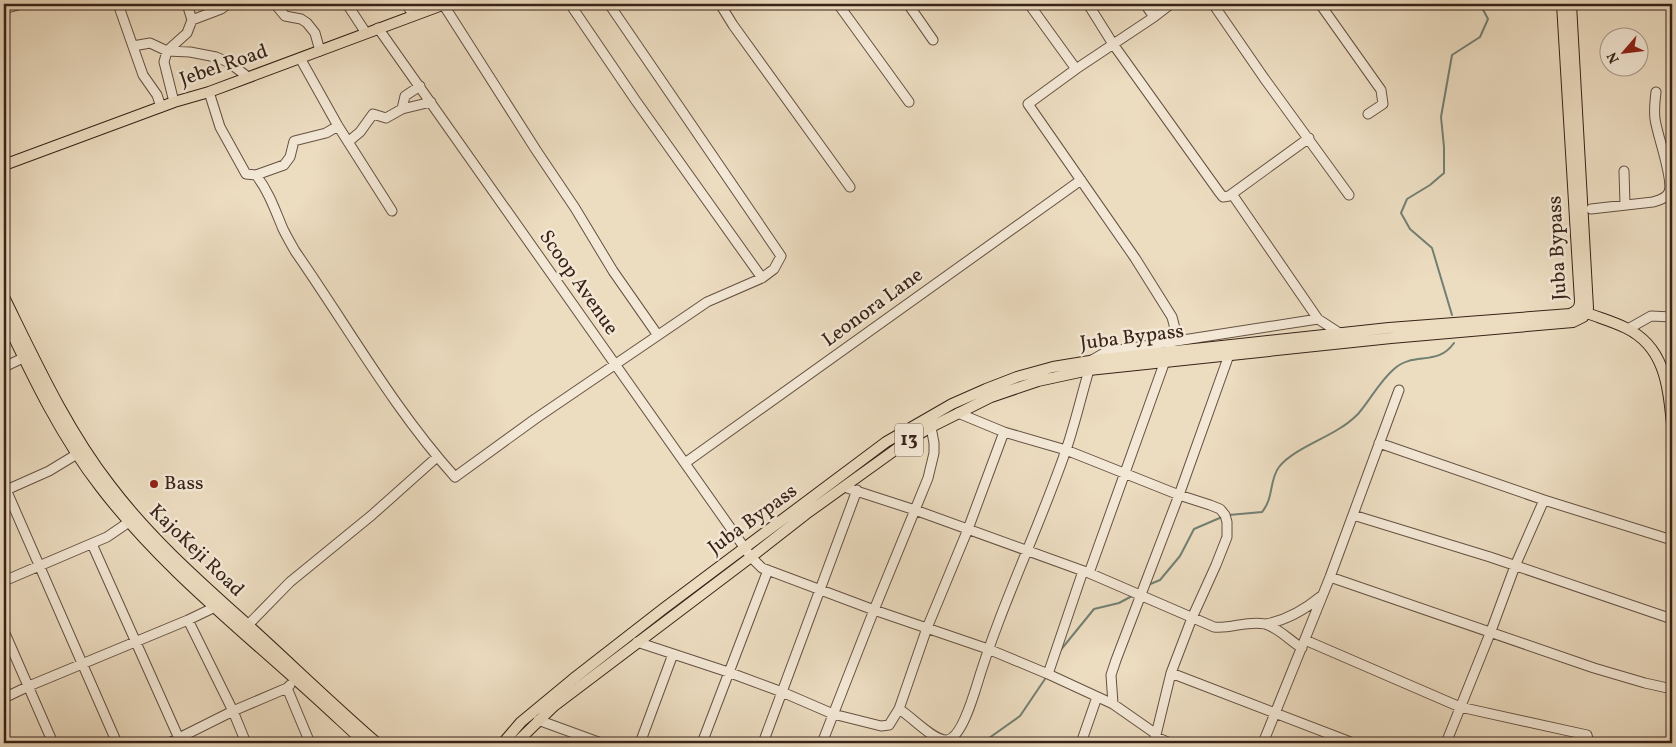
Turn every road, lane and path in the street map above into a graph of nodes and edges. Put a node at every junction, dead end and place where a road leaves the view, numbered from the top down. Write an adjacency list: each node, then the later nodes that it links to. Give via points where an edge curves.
1 (18, 4): 22 (street)
2 (118, 4): 30 (street)
3 (187, 4): 25 (street)
4 (228, 4): 25 (street)
5 (275, 4): 32 (street, via 285,16 307,23 315,33)
6 (347, 4): 27 (street)
7 (406, 4): 23 (street)
8 (444, 4): 23 (main road, Jebel Road); 68 (street, via 613,271)
9 (570, 4): 58 (street)
10 (609, 4): 58 (street, via 782,256 774,269)
11 (720, 4): 52 (street)
12 (838, 4): 41 (street)
13 (908, 4): 28 (street)
14 (1029, 4): 34 (street)
15 (1088, 4): 29 (street)
16 (1145, 4): 24 (street)
17 (1171, 4): 24 (street)
18 (1213, 4): 46 (street)
19 (1320, 4): 44 (street, via 1381,90 1383,104)
20 (1562, 4): 64 (main road, Juba Bypass, via 1580,301)
21 (1571, 4): 59 (main road, Juba Bypass)
22 (4, 9)
23 (414, 15): 26 (main road, Jebel Road)
24 (1154, 17): 29 (street)
25 (192, 20): 31 (street, via 186,32)
26 (378, 28): 27 (main road, Jebel Road); 36 (street, Scoop Avenue)
27 (366, 33): 32 (main road, Jebel Road)
28 (932, 40)
29 (1113, 44): 34 (street); 53 (street, via 1218,192 1224,197)
30 (133, 46): 31 (street, via 150,43); 42 (street, via 143,75 157,94)
31 (167, 51): 35 (street, via 216,57); 39 (street, via 164,62)
32 (320, 51): 33 (main road, Jebel Road)
33 (300, 58): 35 (main road, Jebel Road); 45 (street)
34 (1076, 69): 51 (street, via 1028,104)
35 (248, 77): 37 (main road, Jebel Road)
36 (420, 86): 40 (street, Scoop Avenue); 43 (street, via 405,96)
37 (209, 92): 39 (main road, Jebel Road); 50 (street, via 220,127 246,174)
38 (1656, 92): 55 (street, via 1655,118 1670,191 1662,200)
39 (174, 102): 42 (main road, Jebel Road)
40 (431, 102): 43 (street); 74 (street, Scoop Avenue)
41 (909, 102)
42 (161, 107): 48 (main road, Jebel Road)
43 (402, 109): 47 (street, via 386,118 373,114)
44 (1368, 114)
45 (338, 126): 47 (street); 50 (street, via 326,133 294,141 284,165)
46 (1309, 138): 53 (street); 54 (street)
47 (348, 142): 57 (street)
48 (4, 166)
49 (1624, 172): 55 (street)
50 (256, 175): 85 (street, via 295,251 405,415)
51 (1081, 180): 70 (street, via 1172,317); 86 (street, Leonora Lane)
52 (850, 187)
53 (1232, 194): 65 (street)
54 (1350, 195)
55 (1625, 205): 56 (street)
56 (1591, 209)
57 (392, 211)
58 (762, 278): 68 (street, via 707,302)
59 (1587, 282): 61 (main road, Juba Bypass); 66 (main road, via 1594,305)
60 (4, 297): 116 (main road, KajoKeji Road, via 67,422 109,485 157,541)
61 (1587, 313): 64 (main road); 66 (main road)
62 (4, 317): 73 (main road, KajoKeji Road)
63 (1672, 317): 67 (street, via 1651,316)
64 (1572, 318): 67 (main road); 69 (main road, Juba Bypass, via 1389,328); 71 (main road, Juba Bypass)
65 (1318, 319): 69 (street); 70 (street)
66 (1609, 322): 67 (main road)
67 (1628, 329): 79 (main road, via 1651,348 1662,366)
68 (657, 334): 74 (street)
69 (1341, 334): 72 (main road, Juba Bypass)
70 (1178, 340): 72 (street); 75 (street, via 1106,352)
71 (1229, 355): 72 (main road, Juba Bypass); 91 (street)
72 (1168, 356): 75 (main road, Juba Bypass); 87 (street)
73 (23, 358): 76 (street); 84 (main road, KajoKeji Road)
74 (614, 364): 85 (street, via 455,477); 86 (street, Scoop Avenue)
75 (1091, 365): 78 (main road, Juba Bypass / 13, via 1013,389); 83 (street); 99 (main road, Juba Bypass, via 1061,365 1035,371 952,404 886,442)
76 (4, 367)
77 (1399, 390): 82 (street)
78 (958, 413): 80 (main road, Juba Bypass / 13); 81 (street)
79 (1672, 424)
80 (931, 427): 88 (main road, Juba Bypass / 13); 93 (street, via 934,453)
81 (1004, 432): 83 (street); 96 (street)
82 (1379, 443): 92 (street); 94 (street)
83 (1066, 450): 87 (street); 100 (street)
84 (77, 454): 89 (street, via 50,471); 95 (main road, KajoKeji Road)
85 (437, 457): 116 (street, via 290,582)
86 (685, 463): 99 (street, Scoop Avenue)
87 (1124, 473): 91 (street); 105 (street)
88 (844, 487): 90 (street); 101 (main road, Juba Bypass / 13)
89 (5, 489): 102 (street)
90 (857, 490): 93 (street); 108 (street)
91 (1179, 495): 109 (street); 113 (street, via 1220,509 1227,522 1227,537)
92 (1544, 500): 97 (street); 103 (street)
93 (915, 510): 96 (street); 112 (street)
94 (1353, 515): 103 (street); 106 (street)
95 (129, 522): 98 (street); 111 (main road, KajoKeji Road)
96 (968, 529): 100 (street); 118 (street)
97 (1672, 540)
98 (92, 544): 102 (street); 121 (street)
99 (744, 548): 101 (street, Scoop Avenue); 154 (main road, Juba Bypass, via 555,693 521,722)
100 (1027, 550): 105 (street); 124 (street)
101 (751, 557): 104 (street, Scoop Avenue); 122 (main road, Juba Bypass / 13)
102 (40, 565): 107 (street); 126 (street)
103 (1515, 566): 115 (street); 120 (street)
104 (768, 570): 108 (street, Scoop Avenue); 127 (street)
105 (1086, 572): 109 (street); 129 (street)
106 (1330, 577): 110 (street); 120 (street)
107 (4, 581)
108 (821, 590): 112 (street, Scoop Avenue); 134 (street)
109 (1141, 595): 113 (street); 137 (street, via 1111,675)
110 (1322, 595): 117 (street, via 1296,615); 123 (street)
111 (213, 608): 114 (street); 130 (main road, KajoKeji Road)
112 (874, 610): 118 (street, Scoop Avenue); 142 (street)
113 (1192, 618): 117 (street, via 1220,628); 128 (street)
114 (188, 620): 121 (street); 140 (street)
115 (1672, 620)
116 (248, 624): 153 (main road, KajoKeji Road)
117 (1266, 624): 123 (street, via 1293,643)
118 (928, 628): 124 (street, Scoop Avenue); 139 (street)
119 (4, 631): 131 (street)
120 (1491, 632): 133 (street, via 1594,668); 138 (street)
121 (137, 642): 126 (street); 146 (street)
122 (637, 642): 125 (street); 143 (main road, Juba Bypass / 13)
123 (1304, 644): 138 (street); 141 (street)
124 (988, 649): 129 (street, Scoop Avenue); 139 (street, via 970,709 952,737 947,740 926,732)
125 (673, 654): 127 (street); 157 (street)
126 (83, 664): 131 (street); 148 (street)
127 (728, 672): 134 (street); 158 (street)
128 (1170, 673): 141 (street); 144 (street)
129 (1048, 674): 135 (street, Scoop Avenue)
130 (296, 680): 132 (street); 152 (main road, KajoKeji Road)
131 (29, 686): 136 (street); 147 (street)
132 (287, 688): 140 (street); 151 (street)
133 (1672, 688)
134 (782, 692): 142 (street); 159 (street)
135 (1097, 697): 137 (street, Scoop Avenue); 161 (street)
136 (4, 698)
137 (1113, 704): 144 (street, Scoop Avenue)
138 (1460, 707): 165 (street); 166 (street, via 1587,735)
139 (899, 710): 142 (street, via 886,727)
140 (233, 712): 146 (street); 150 (street)
141 (1275, 712): 163 (street); 164 (street)
142 (833, 714): 160 (street)
143 (538, 720): 145 (street); 155 (main road, Juba Bypass / 13)
144 (1156, 738): 162 (street, Scoop Avenue)
145 (579, 740): 156 (street)
146 (180, 741): 149 (street)
147 (53, 743)
148 (117, 743)
149 (169, 743)
150 (246, 743)
151 (310, 743)
152 (365, 743)
153 (377, 743)
154 (503, 743)
155 (516, 743)
156 (601, 743)
157 (640, 743)
158 (702, 743)
159 (762, 743)
160 (822, 743)
161 (1081, 743)
162 (1170, 743)
163 (1263, 743)
164 (1353, 743)
165 (1446, 743)
166 (1590, 743)

